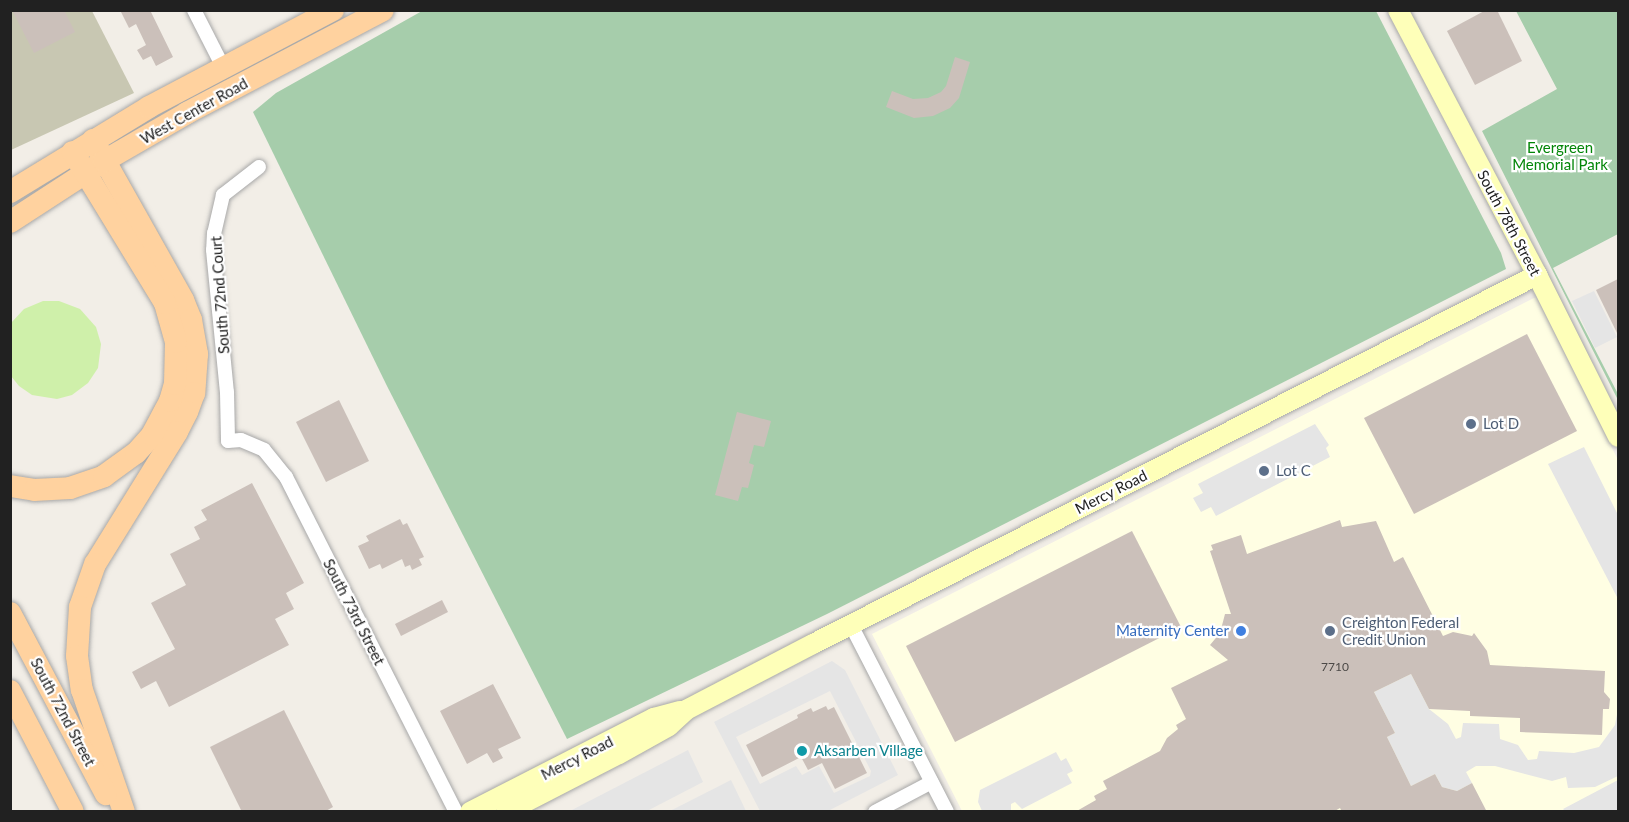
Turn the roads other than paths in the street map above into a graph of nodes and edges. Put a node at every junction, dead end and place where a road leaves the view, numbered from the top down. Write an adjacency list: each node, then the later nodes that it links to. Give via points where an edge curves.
1 (194, 10): 5 (street)
2 (333, 10): 5 (main road, West Center Road)
3 (384, 10): 8 (main road, West Center Road, via 187,113)
4 (1398, 10): 12 (main road, South 78th Street)
5 (223, 67): 6 (main road, West Center Road)
6 (93, 140): 7 (main road, West Center Road); 8 (main road)
7 (73, 152): 8 (main road); 10 (main road, West Center Road)
8 (95, 167): 11 (main road, West Center Road); 15 (main road, via 165,303 176,342 175,384 152,435 136,453 104,476 70,488); 23 (main road, via 183,300 197,354 194,393 187,412 94,564 81,607 77,656 82,690)
9 (259, 167): 14 (street, South 72nd Court, via 223,195 214,233)
10 (10, 192)
11 (10, 222)
12 (1537, 275): 13 (main road, South 78th Street); 17 (main road, Mercy Road)
13 (1618, 437)
14 (228, 441): 24 (street, South 73rd Street, via 253,444 286,477)
15 (10, 486)
16 (10, 613): 22 (main road, South 72nd Street)
17 (851, 625): 19 (main road, Mercy Road); 20 (street)
18 (10, 692): 21 (main road)
19 (686, 710): 25 (main road, Mercy Road, via 654,718); 26 (main road, Mercy Road, via 669,726)
20 (932, 782): 27 (street); 28 (street)
21 (73, 812)
22 (115, 812)
23 (124, 812)
24 (456, 812)
25 (470, 812)
26 (506, 812)
27 (875, 812)
28 (947, 812)

